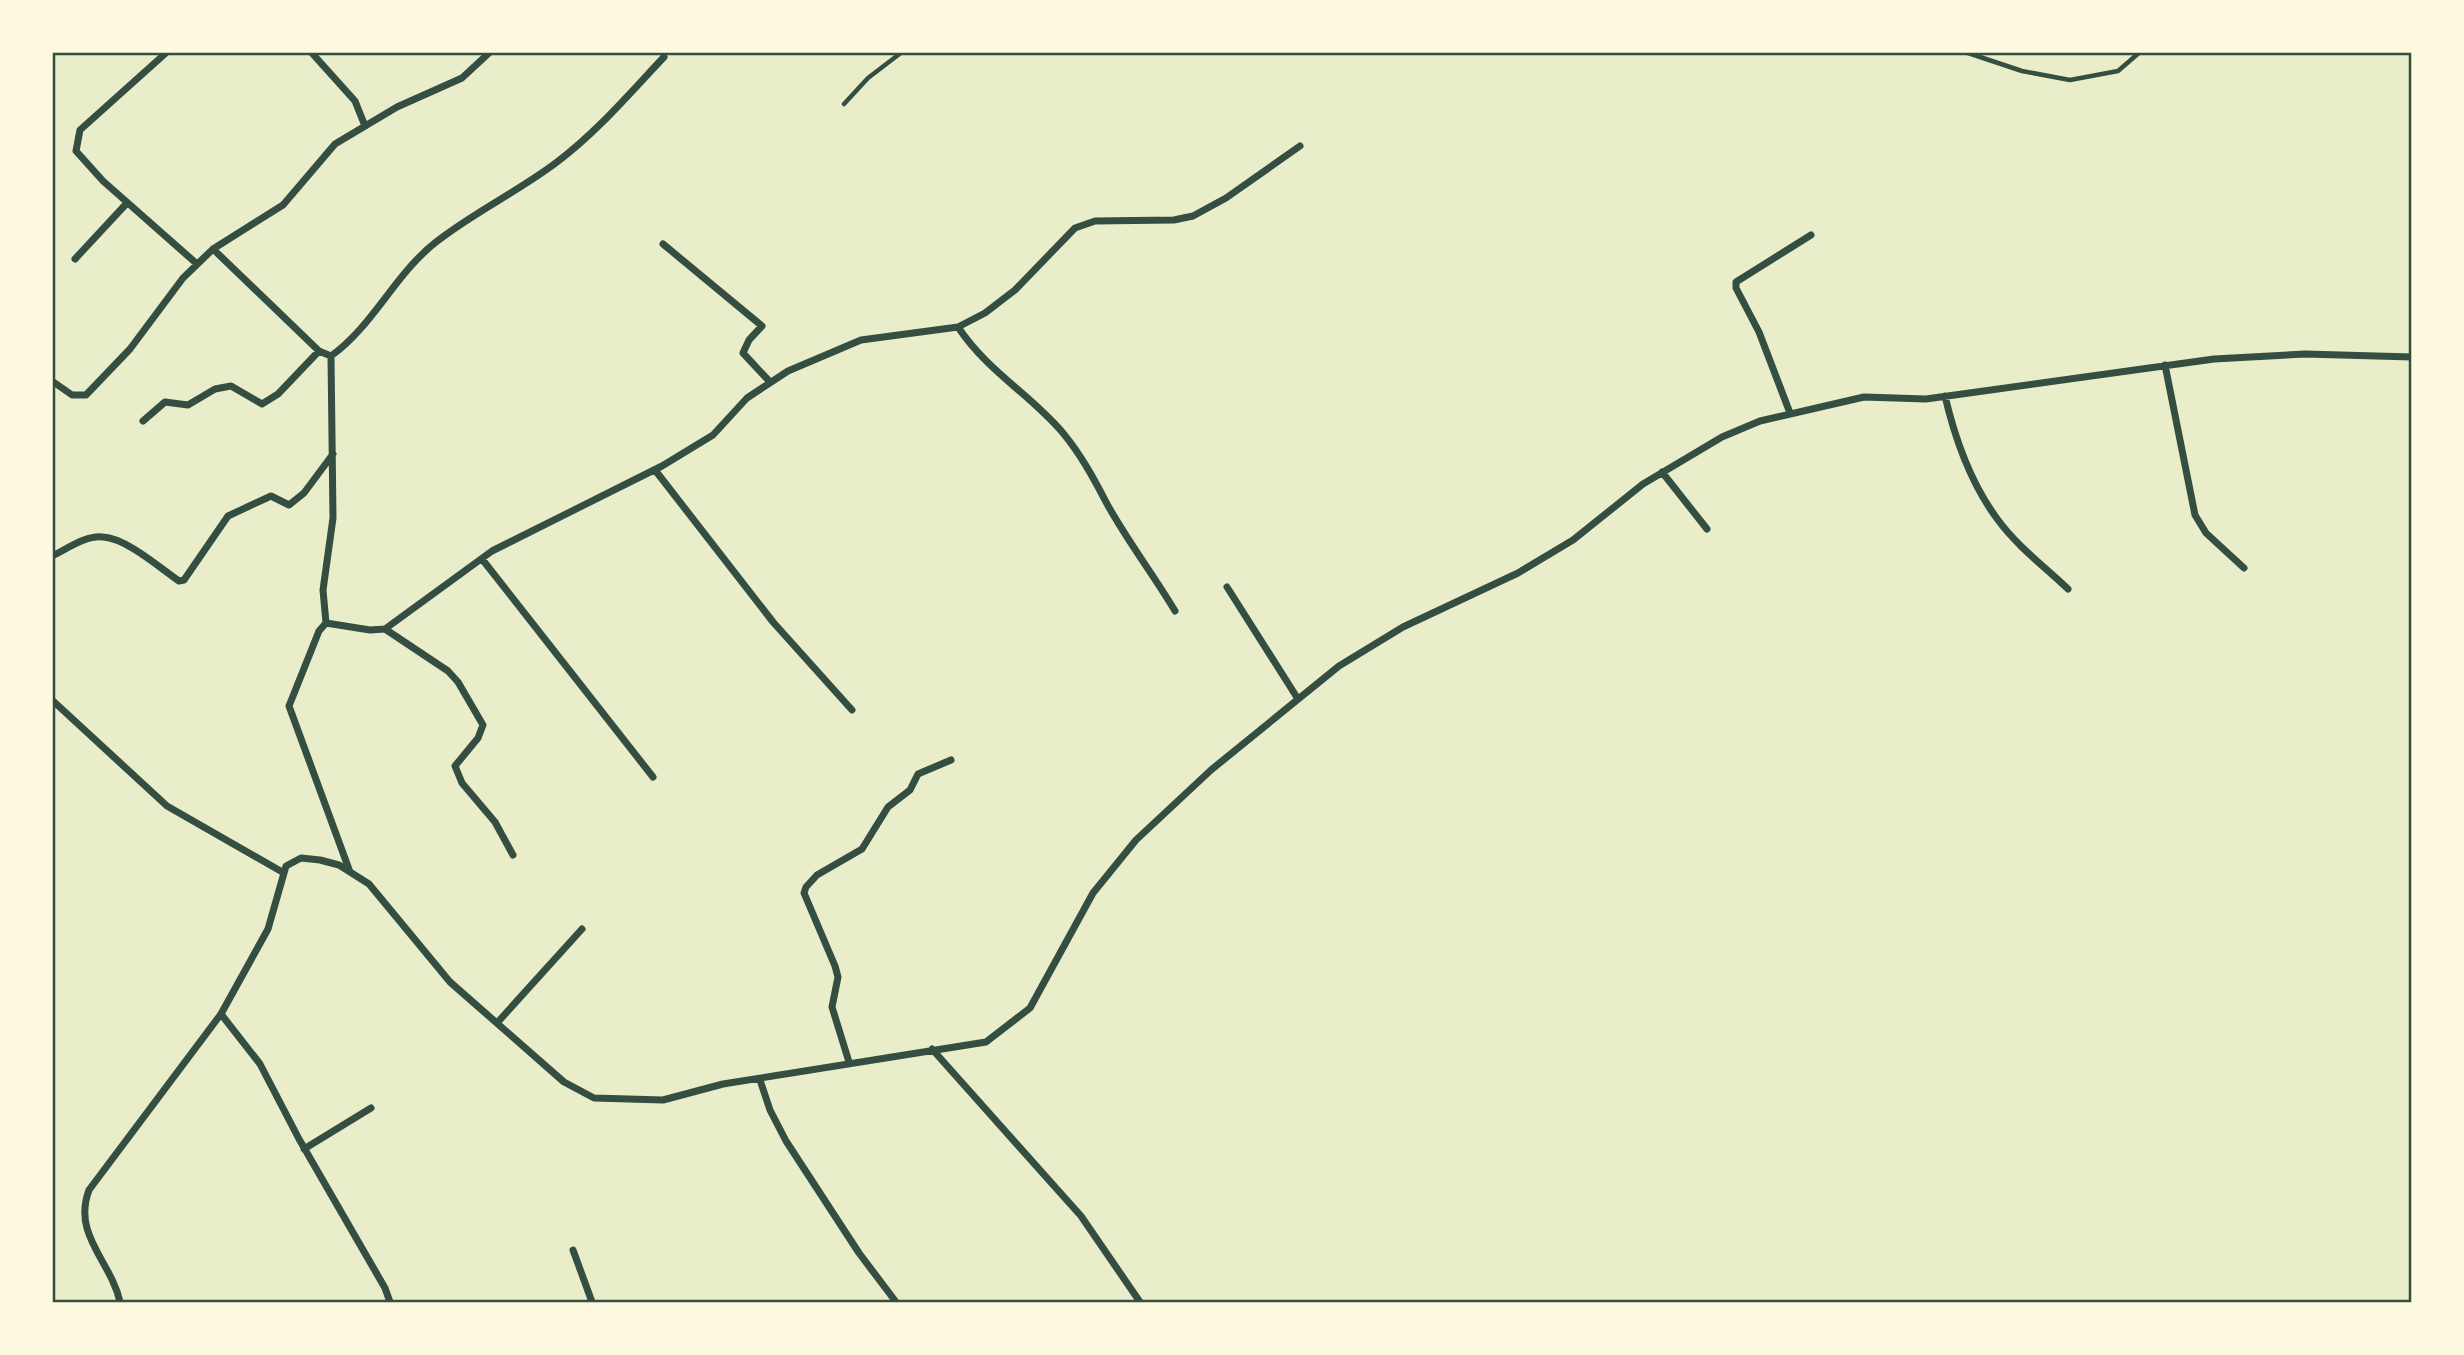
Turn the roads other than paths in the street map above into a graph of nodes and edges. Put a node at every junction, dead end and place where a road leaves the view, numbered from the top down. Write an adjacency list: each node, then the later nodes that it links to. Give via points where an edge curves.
1 (167, 52): 7 (street, via 80,130 75,141 76,151)
2 (311, 52): 5 (street, via 355,101)
3 (490, 52): 5 (street, via 463,78)
4 (664, 57): 15 (street, via 606,119 560,159 435,243)
5 (365, 126): 10 (street, via 335,144 271,215)
6 (1300, 146): 13 (street, via 1192,216 1094,221 1075,228 1015,290)
7 (127, 203): 11 (street); 12 (street)
8 (1811, 235): 21 (street, via 1736,282)
9 (663, 244): 19 (street, via 762,326 743,353)
10 (213, 249): 12 (street); 14 (street)
11 (75, 258)
12 (197, 264): 18 (street, via 131,349 86,395 72,394)
13 (958, 327): 19 (street, via 860,340); 32 (street, via 990,367 1065,435 1092,471 1106,502)
14 (319, 351): 15 (street); 22 (street, via 278,394 262,404 242,390 224,386 194,403 165,402)
15 (331, 356): 23 (street)
16 (2412, 357): 17 (street, via 2305,354)
17 (2165, 365): 20 (street); 29 (street, via 2195,515 2206,533)
18 (52, 381)
19 (770, 382): 24 (street, via 747,398 713,435)
20 (1945, 396): 21 (street, via 1864,397); 31 (street, via 1982,496 1999,522)
21 (1790, 413): 25 (street, via 1722,437)
22 (143, 421)
23 (333, 454): 27 (street, via 304,493 289,505 271,496 228,516 184,580 102,536); 33 (street, via 333,518 323,598)
24 (655, 470): 28 (street, via 545,522); 37 (street, via 773,622)
25 (1662, 472): 26 (street); 35 (street, via 1573,540 1518,573 1403,627 1339,666)
26 (1707, 529)
27 (52, 556)
28 (482, 559): 34 (street); 39 (street)
29 (2244, 568)
30 (1227, 587): 35 (street)
31 (2068, 589)
32 (1175, 611)
33 (326, 623): 34 (street); 41 (street, via 289,706)
34 (385, 629): 40 (street, via 447,671 483,726 455,766)
35 (1298, 699): 46 (street, via 1136,839 1093,893 1030,1008 986,1041)
36 (52, 700): 42 (street, via 167,806)
37 (852, 710)
38 (951, 760): 47 (street, via 918,774 910,790 888,807 862,849 817,874 806,887 804,893 838,977 832,1007)
39 (653, 777)
40 (513, 855)
41 (351, 872): 42 (street, via 301,858 286,866); 45 (street, via 369,884 450,982)
42 (284, 873): 44 (street, via 268,929)
43 (582, 929): 45 (street)
44 (221, 1014): 50 (street, via 260,1064); 52 (street, via 89,1190 82,1208 84,1223)
45 (497, 1023): 48 (street, via 564,1082 594,1098 663,1100 723,1084)
46 (932, 1049): 47 (street); 56 (street, via 1081,1216)
47 (849, 1062): 48 (street)
48 (760, 1080): 55 (street, via 786,1141)
49 (371, 1108): 50 (street)
50 (304, 1149): 53 (street, via 386,1288)
51 (573, 1250): 54 (street)
52 (120, 1303)
53 (390, 1303)
54 (592, 1303)
55 (896, 1303)
56 (1140, 1303)

